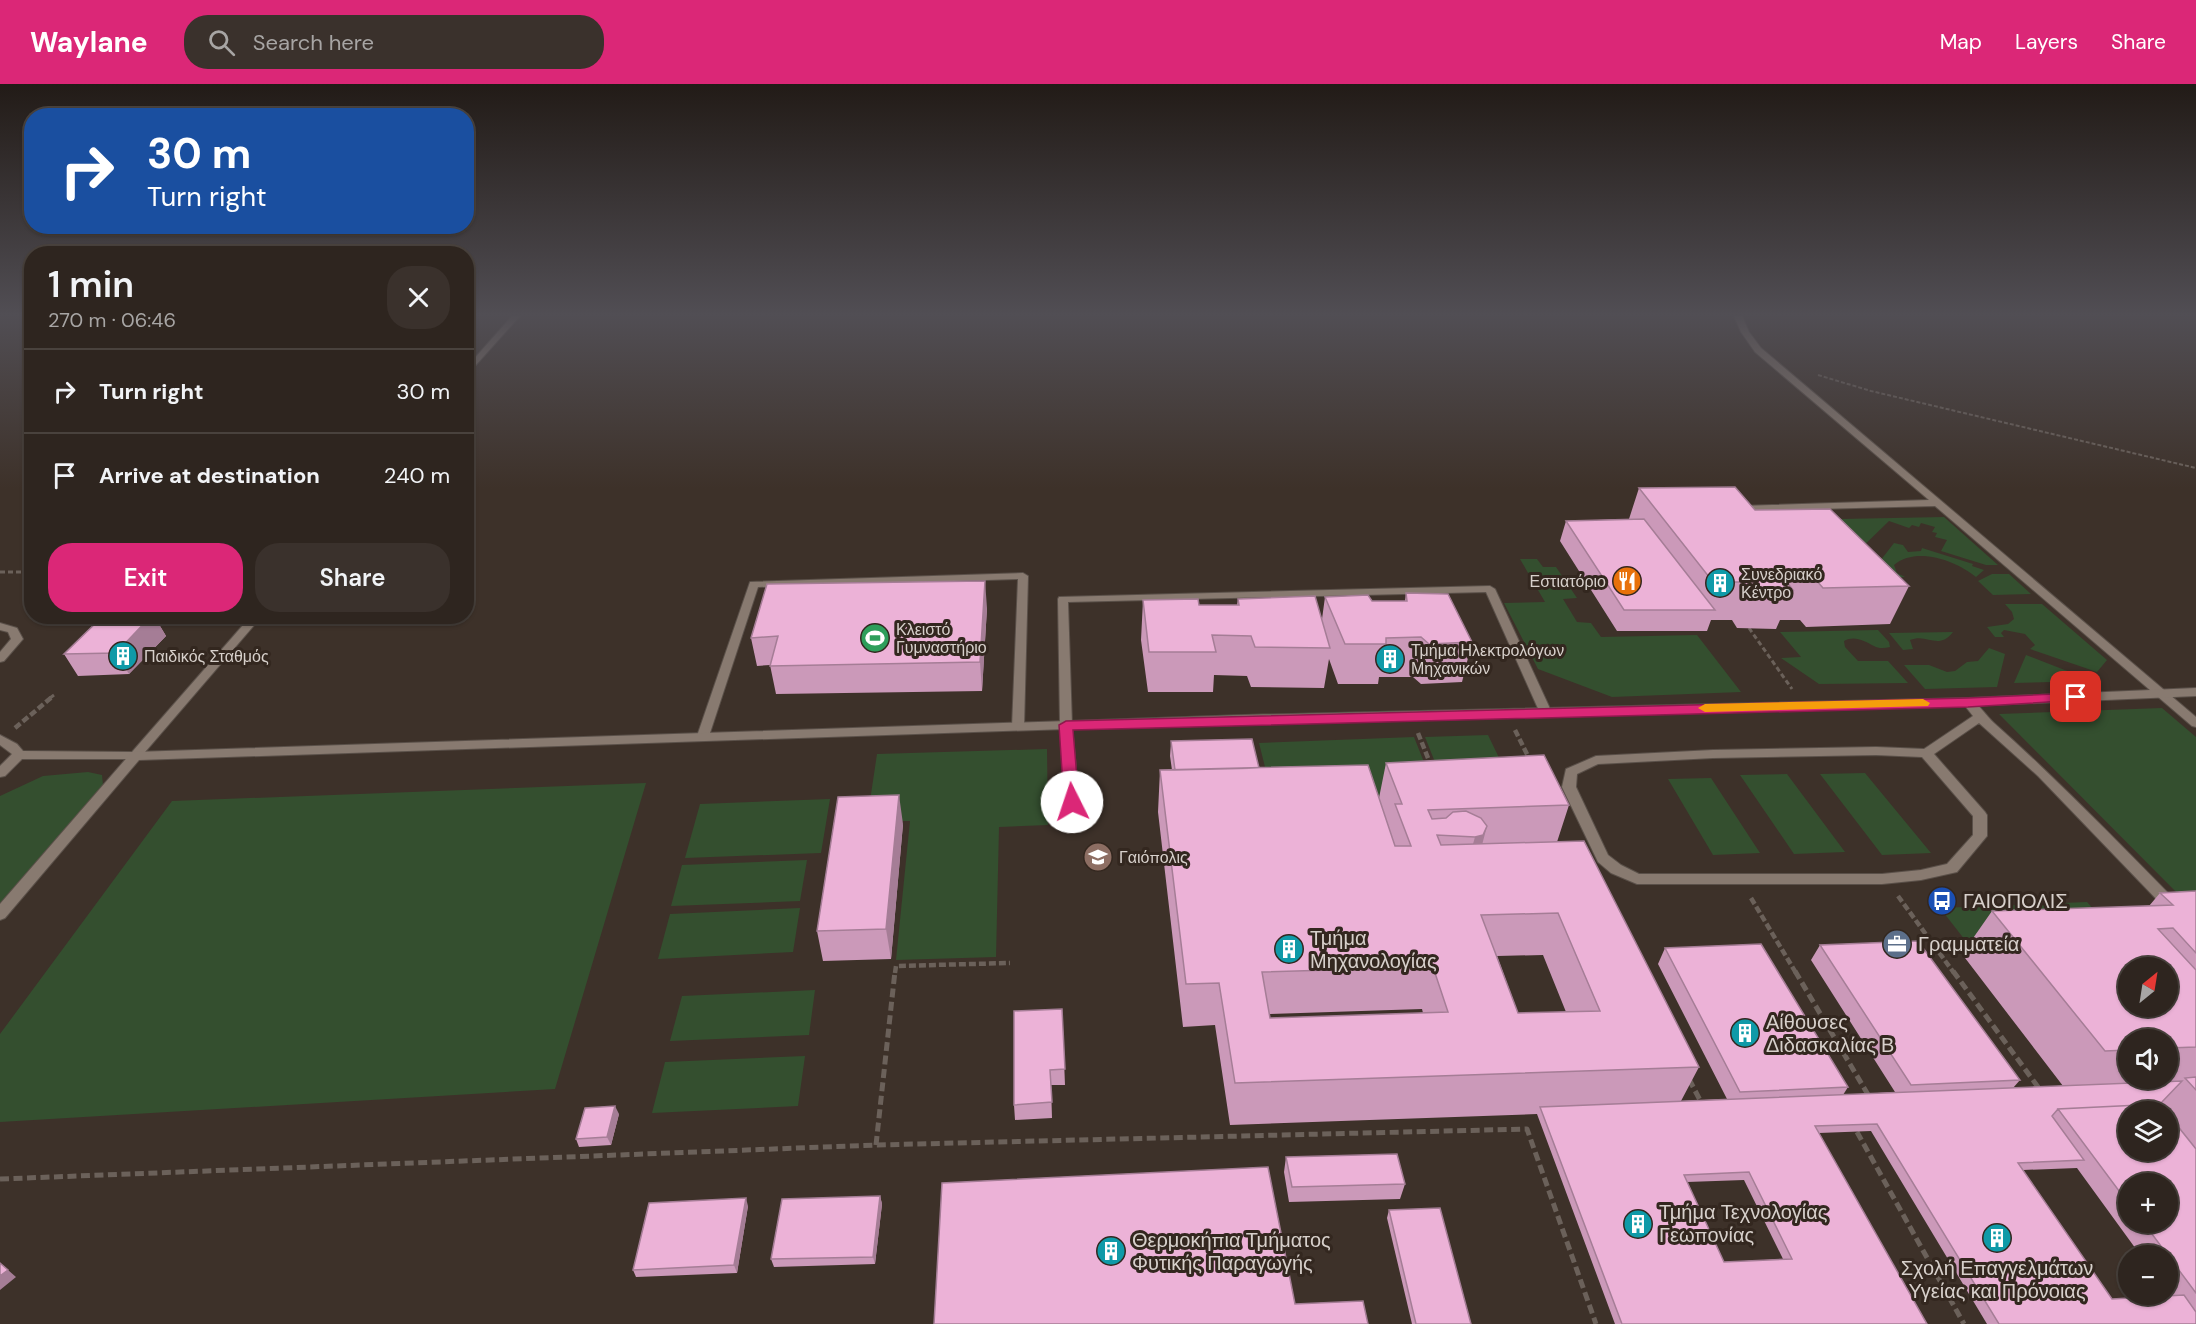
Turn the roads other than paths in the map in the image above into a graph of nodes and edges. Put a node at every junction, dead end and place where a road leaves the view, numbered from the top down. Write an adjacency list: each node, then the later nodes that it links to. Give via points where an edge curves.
1 (1786, 374): 2 (street)
2 (1940, 503): 3 (street); 8 (street)
3 (1728, 509)
4 (250, 624): 19 (street)
5 (0, 626): 6 (street, via 13,630 17,639)
6 (0, 659)
7 (2196, 692): 8 (street)
8 (2162, 693): 9 (street); 12 (street)
9 (1968, 702): 10 (street); 11 (street)
10 (1546, 713): 13 (street); 13 (street, via 1490,589 1063,599)
11 (1980, 717): 17 (street); 23 (street, via 2043,773)
12 (2196, 723)
13 (1066, 725): 14 (street); 21 (street)
14 (1018, 727): 15 (street); 15 (street, via 1023,576 754,584)
15 (703, 736): 19 (street)
16 (0, 740): 18 (street)
17 (1926, 753): 17 (street, via 1735,753 1596,760 1571,772 1569,787 1603,858 1637,879 1882,879 1952,868 1980,836 1980,815)
18 (19, 755): 19 (street); 20 (street)
19 (135, 756): 22 (street)
20 (0, 773)
21 (1072, 802)
22 (0, 914)
23 (2180, 914)

